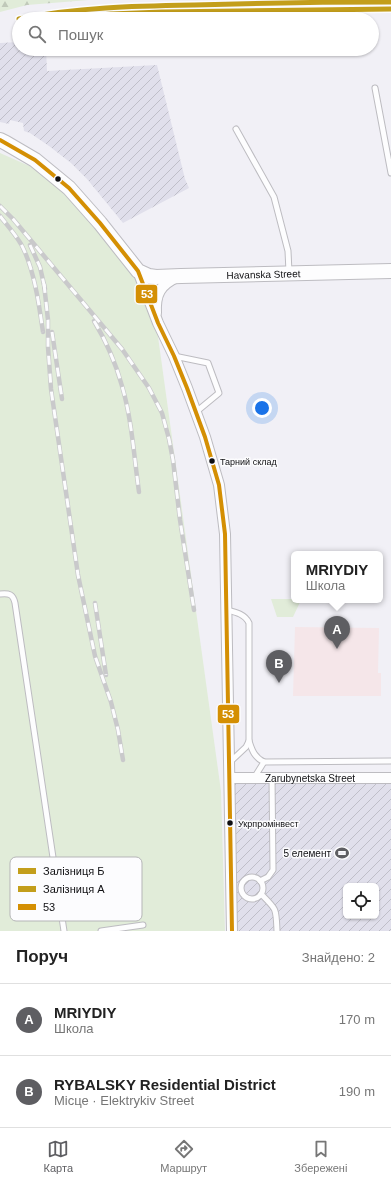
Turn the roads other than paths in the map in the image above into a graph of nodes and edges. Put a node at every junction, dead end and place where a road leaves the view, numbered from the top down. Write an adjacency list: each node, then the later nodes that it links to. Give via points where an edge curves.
1 (375, 88): 4 (lane)
2 (236, 129): 7 (lane, via 274,197 288,251)
3 (0, 140): 5 (street, via 35,160 69,188)
4 (391, 173)
5 (138, 271): 8 (street, Havanska Street, via 156,277); 9 (street)
6 (391, 271): 7 (street, Havanska Street)
7 (289, 274): 8 (street, Havanska Street)
8 (178, 276): 9 (street, via 166,283 159,292)
9 (156, 317): 10 (street)
10 (174, 356): 11 (street); 11 (lane, via 208,363 219,393)
11 (196, 412): 13 (street, via 219,485 225,534)
12 (0, 594): 22 (lane, via 12,595 14,598)
13 (227, 610): 14 (lane, via 240,614 249,623); 17 (street)
14 (249, 741): 16 (lane, via 254,754); 17 (lane)
15 (391, 761): 16 (lane)
16 (264, 762): 19 (lane)
17 (229, 763): 18 (street)
18 (230, 778): 19 (street, Zarubynetska Street); 24 (street)
19 (254, 778): 20 (street, Zarubynetska Street)
20 (272, 778): 21 (street, Zarubynetska Street); 23 (lane, via 273,870 268,877)
21 (391, 778)
22 (53, 857)
23 (260, 881): 24 (lane, via 257,878 248,878); 25 (lane, via 263,890)
24 (236, 889): 25 (lane, via 249,899); 30 (street)
25 (261, 894): 31 (lane, via 274,906)
26 (63, 921): 28 (lane)
27 (143, 925): 29 (lane)
28 (64, 931)
29 (101, 931)
30 (232, 931)
31 (277, 931)

